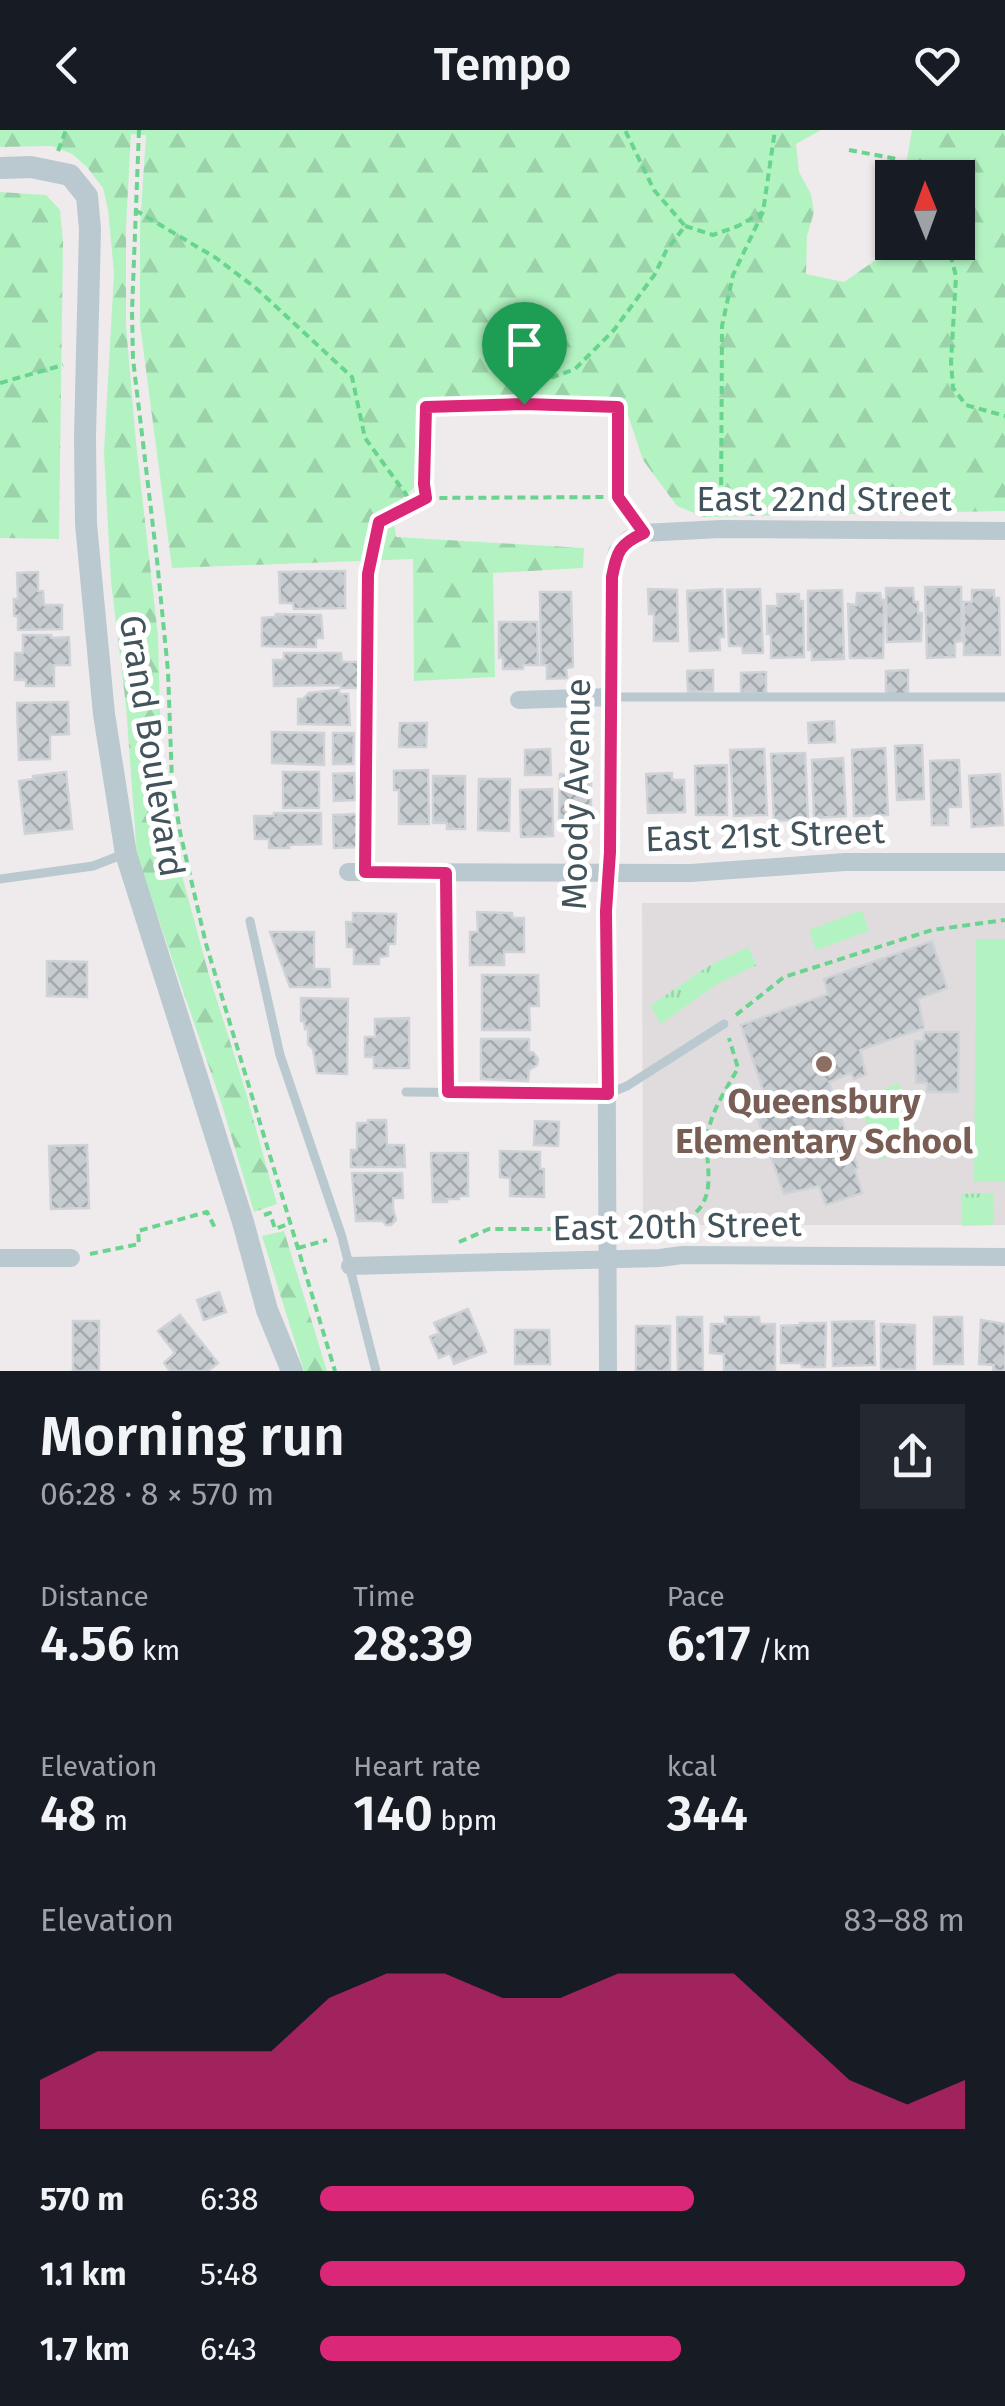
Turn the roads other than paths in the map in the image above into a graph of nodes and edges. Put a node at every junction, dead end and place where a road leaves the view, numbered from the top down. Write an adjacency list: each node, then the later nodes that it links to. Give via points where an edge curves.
1 (0, 168): 8 (street, Grand Boulevard, via 70,175 87,196 86,524)
2 (1005, 531): 3 (street, East 22nd Street)
3 (644, 533): 5 (street, Moody Avenue, via 629,539 614,565)
4 (368, 574): 10 (lane)
5 (610, 697): 6 (lane); 7 (street); 12 (street, Moody Avenue)
6 (1005, 697)
7 (519, 700)
8 (126, 854): 13 (lane, via 93,866); 24 (street, Grand Boulevard, via 267,1310)
9 (1005, 862): 12 (street, East 21st Street)
10 (357, 872): 11 (street, East 21st Street)
11 (446, 873): 12 (street, East 21st Street); 17 (lane)
12 (608, 874): 18 (street, Moody Avenue)
13 (0, 878)
14 (250, 921): 23 (lane, via 280,1055)
15 (724, 1024): 18 (lane)
16 (406, 1092): 17 (lane)
17 (448, 1092): 18 (lane)
18 (608, 1094): 22 (street, Moody Avenue)
19 (1005, 1257): 22 (street, East 20th Street)
20 (0, 1258): 21 (street)
21 (71, 1258)
22 (606, 1258): 23 (street, East 20th Street); 26 (street, Moody Avenue)
23 (350, 1266): 25 (lane)
24 (292, 1371)
25 (376, 1371)
26 (608, 1371)

